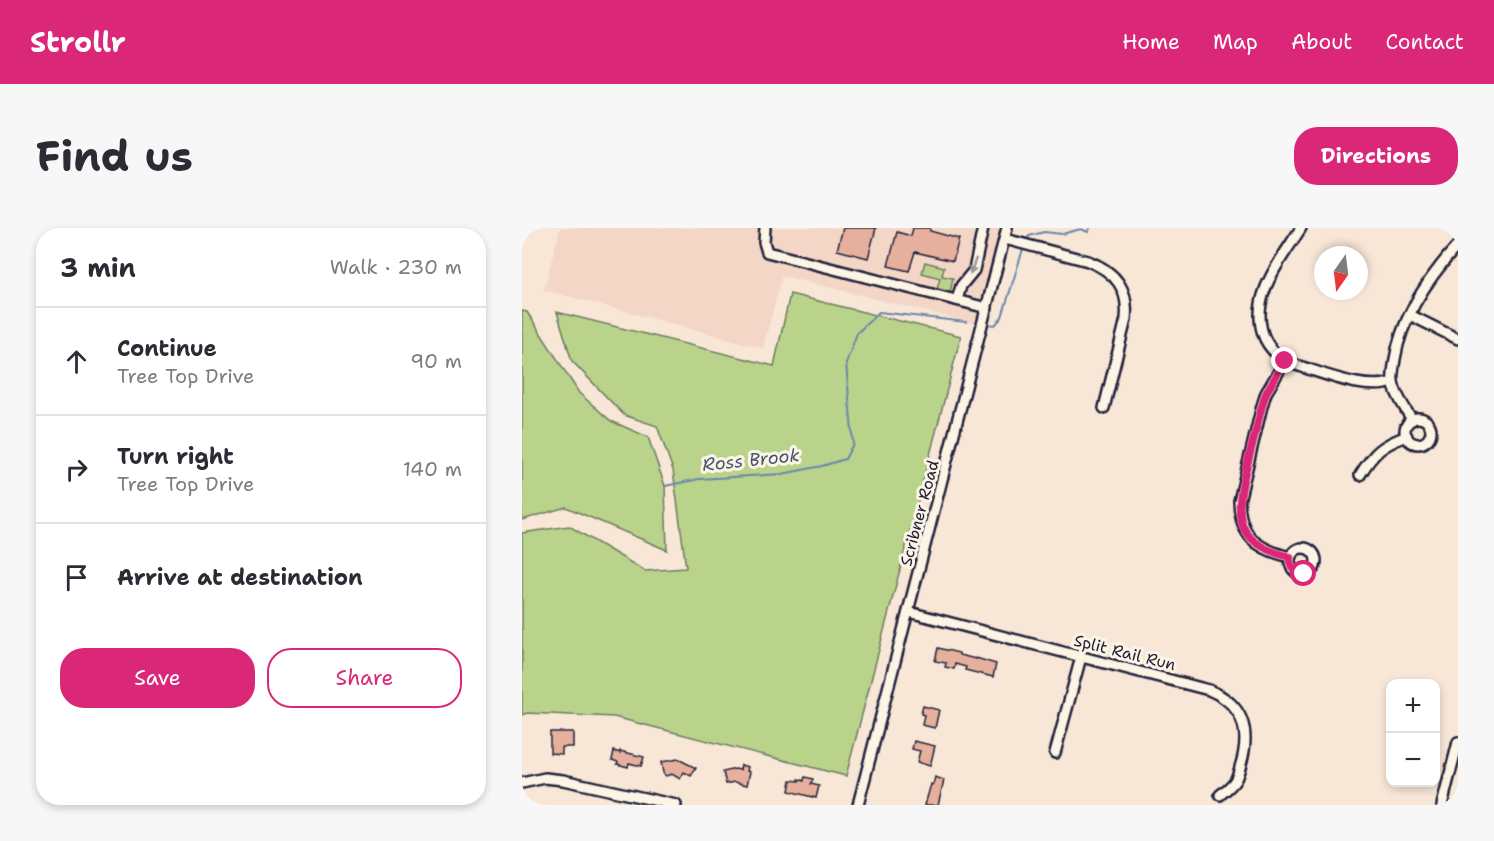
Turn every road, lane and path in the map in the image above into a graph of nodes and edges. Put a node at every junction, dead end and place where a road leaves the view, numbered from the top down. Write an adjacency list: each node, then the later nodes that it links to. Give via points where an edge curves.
1 (765, 228): 7 (street, via 767,252)
2 (983, 228): 7 (street, one-way to 7, via 974,270 961,286)
3 (1007, 228): 5 (street, Scribner Road)
4 (1301, 228): 11 (street, via 1265,289 1260,308 1267,343)
5 (1005, 239): 8 (street, Scribner Road); 13 (street, via 1100,266 1120,284 1125,295 1126,319)
6 (1458, 245): 9 (street, via 1432,275)
7 (957, 300): 8 (street)
8 (987, 308): 18 (street, Scribner Road)
9 (1410, 315): 10 (street); 12 (street, via 1396,352)
10 (1458, 339)
11 (1285, 361): 12 (street, via 1367,385); 17 (street, via 1262,406 1240,490 1239,515 1258,545)
12 (1393, 382): 14 (street)
13 (1104, 408)
14 (1412, 420): 15 (street, via 1407,425); 15 (street, via 1426,420 1431,434 1419,443)
15 (1407, 436): 16 (street, via 1377,452)
16 (1360, 475)
17 (1290, 557)
18 (909, 612): 19 (street, Split Rail Run); 25 (street, Scribner Road)
19 (1081, 657): 21 (street); 23 (street, Split Rail Run, via 1209,690 1230,702 1243,724 1245,747 1236,780)
20 (1458, 742): 26 (street)
21 (1055, 753)
22 (522, 783): 24 (street, via 556,778)
23 (1220, 795)
24 (676, 805)
25 (858, 805)
26 (1442, 805)

